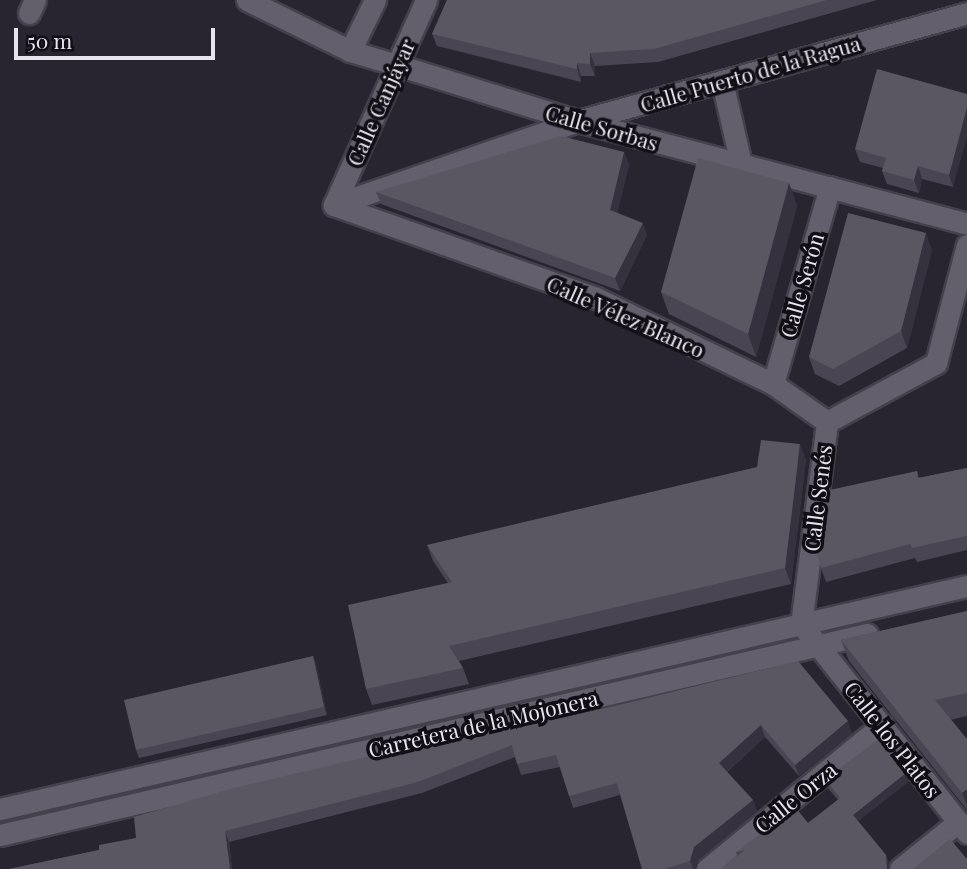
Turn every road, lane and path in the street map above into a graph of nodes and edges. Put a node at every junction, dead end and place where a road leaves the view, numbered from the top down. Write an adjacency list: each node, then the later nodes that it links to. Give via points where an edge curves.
1 (247, 0): 5 (street, Calle Sorbas)
2 (375, 0): 5 (street)
3 (426, 0): 6 (street, Calle Canjáyar)
4 (967, 13): 7 (street, Calle Puerto de la Ragua)
5 (350, 51): 6 (street, Calle Sorbas)
6 (397, 65): 8 (street, Calle Sorbas); 11 (street, Calle Canjáyar)
7 (722, 81): 8 (street, Calle Puerto de la Ragua); 9 (street)
8 (578, 121): 9 (street, Calle Sorbas); 11 (street, Calle Puerto de la Ragua)
9 (741, 164): 10 (street, Calle Sorbas)
10 (830, 187): 12 (street, Calle Sorbas); 14 (street, Calle Serón)
11 (334, 205): 14 (street, Calle Vélez Blanco, via 596,298)
12 (967, 224)
13 (967, 244): 15 (street, Calle Senés, via 936,363)
14 (773, 384): 15 (street, Calle Vélez Blanco)
15 (827, 422): 17 (street, Calle Senés)
16 (967, 586): 17 (street, Carretera de la Mojonera)
17 (801, 624): 19 (street); 21 (street, Carretera de la Mojonera)
18 (886, 630): 19 (street, Carretera de la Mojonera)
19 (818, 645): 20 (street, Calle los Platos); 23 (street, Carretera de la Mojonera)
20 (882, 725): 22 (street, Calle los Platos); 24 (street, Calle Orza)
21 (0, 809)
22 (963, 827): 25 (street)
23 (0, 835)
24 (707, 869)
25 (900, 869)

